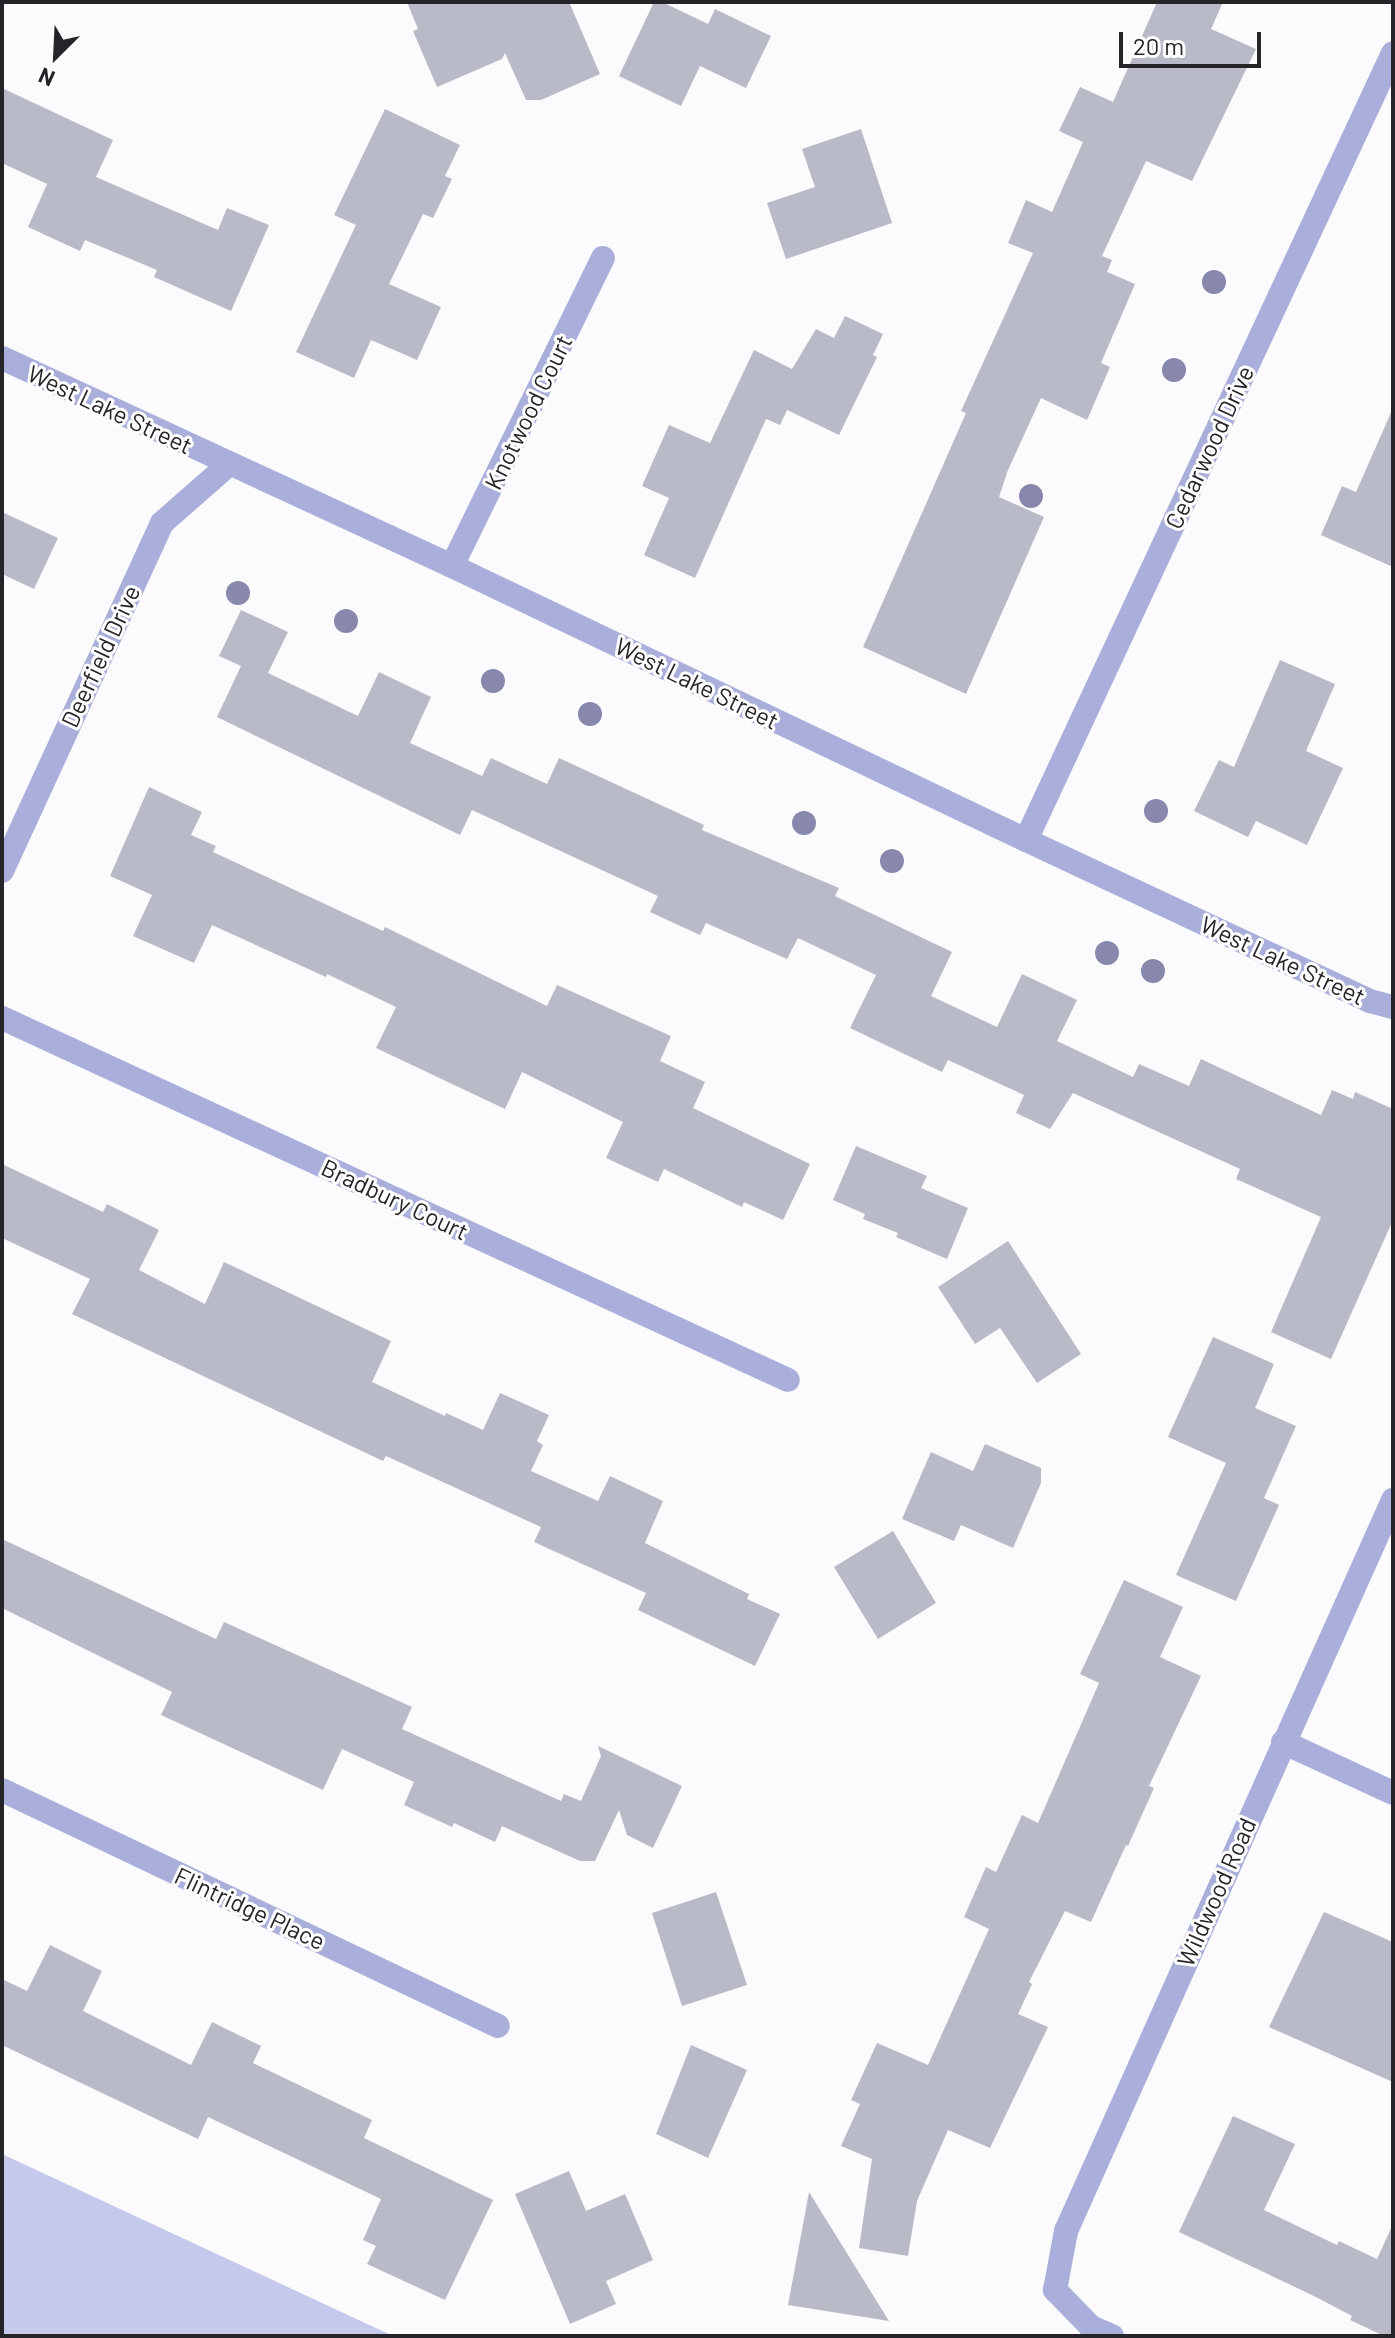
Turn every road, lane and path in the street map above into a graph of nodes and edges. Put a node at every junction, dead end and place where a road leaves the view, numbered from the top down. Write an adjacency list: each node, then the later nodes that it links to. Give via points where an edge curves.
1 (1393, 53): 6 (street, Cedarwood Drive)
2 (603, 258): 5 (street, Knotwood Court)
3 (2, 358): 4 (street, West Lake Street)
4 (228, 465): 5 (street, West Lake Street); 7 (street, Deerfield Drive, via 162,523)
5 (452, 566): 6 (street, West Lake Street)
6 (1026, 840): 8 (street, West Lake Street, via 1370,1001)
7 (2, 871)
8 (1393, 1007)
9 (2, 1018): 10 (street, Bradbury Court)
10 (788, 1380)
11 (1393, 1500): 12 (street, Wildwood Road)
12 (1283, 1742): 14 (street); 16 (street, Wildwood Road, via 1066,2231 1055,2290 1091,2327)
13 (2, 1790): 15 (street, Flintridge Place)
14 (1393, 1793)
15 (498, 2026)
16 (1112, 2336)

